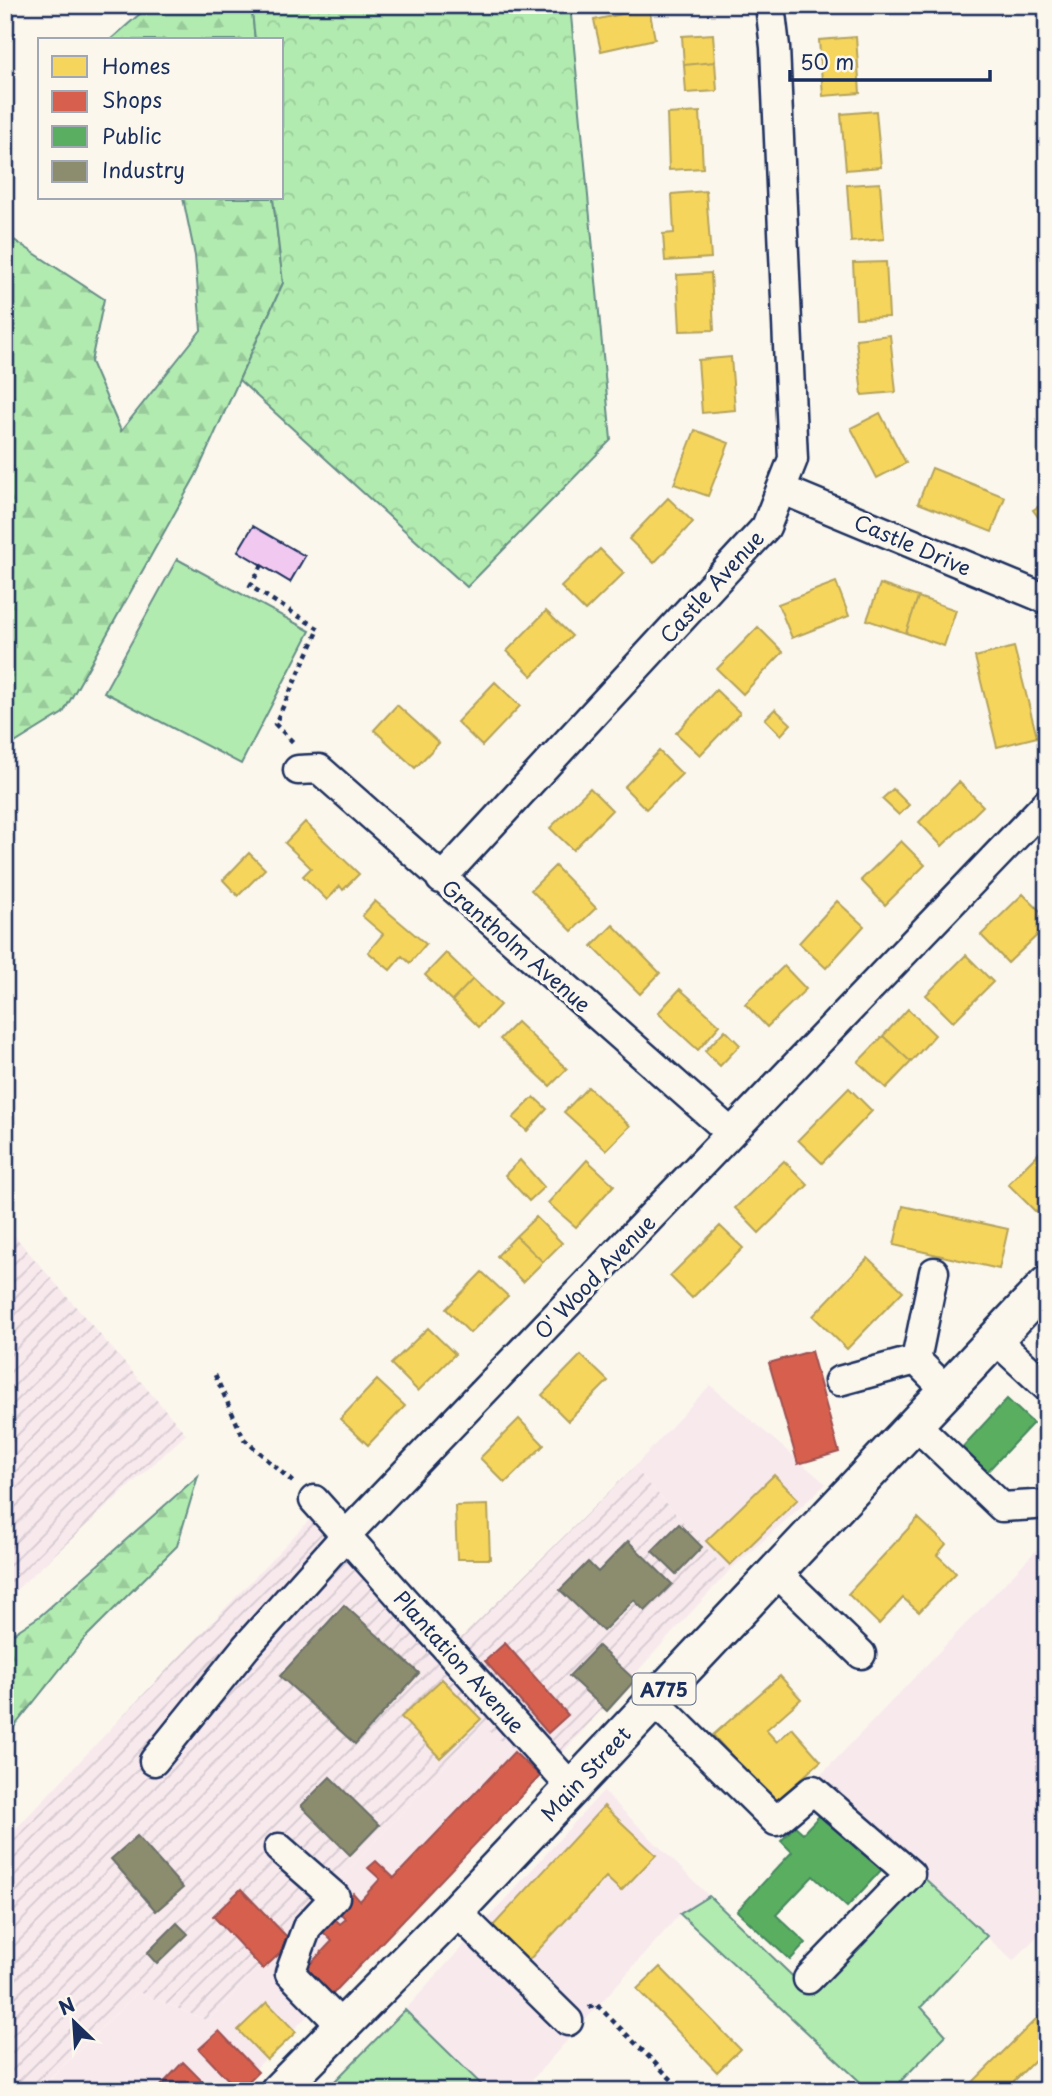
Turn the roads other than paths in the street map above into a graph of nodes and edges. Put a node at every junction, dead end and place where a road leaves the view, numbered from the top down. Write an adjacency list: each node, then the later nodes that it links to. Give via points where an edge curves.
1 (770, 5): 2 (street, Castle Avenue, via 793,459)
2 (781, 489): 3 (street, Castle Drive); 6 (street, Castle Avenue, via 766,527)
3 (1046, 600)
4 (309, 770): 6 (street, Grantholm Avenue)
5 (1047, 803): 7 (street, O' Wood Avenue)
6 (442, 879): 7 (street, Grantholm Avenue)
7 (731, 1133): 18 (street, O' Wood Avenue)
8 (934, 1272): 11 (street)
9 (1047, 1284): 10 (main road, Main Street / A775)
10 (995, 1338): 13 (street); 14 (main road, Main Street / A775)
11 (916, 1360): 12 (street); 14 (street)
12 (839, 1381)
13 (1047, 1387)
14 (946, 1390): 15 (main road, Main Street / A775)
15 (915, 1424): 17 (street, via 1002,1507); 19 (main road, Main Street / A775)
16 (314, 1500): 18 (street, Plantation Avenue)
17 (1035, 1505)
18 (347, 1534): 22 (street, O' Wood Avenue, via 246,1647); 23 (street, Plantation Avenue)
19 (775, 1571): 20 (street); 21 (main road, Main Street / A775)
20 (861, 1654)
21 (653, 1700): 23 (main road, Main Street / A775); 26 (street, via 776,1821 813,1790 910,1874)
22 (154, 1761)
23 (572, 1788): 25 (main road, Main Street / A775)
24 (279, 1848): 28 (street, via 335,1898 307,1927 290,1973)
25 (456, 1912): 27 (street); 28 (main road, Main Street / A775)
26 (808, 1979)
27 (568, 2021)
28 (342, 2026): 29 (main road, Main Street / A775)
29 (278, 2091)

